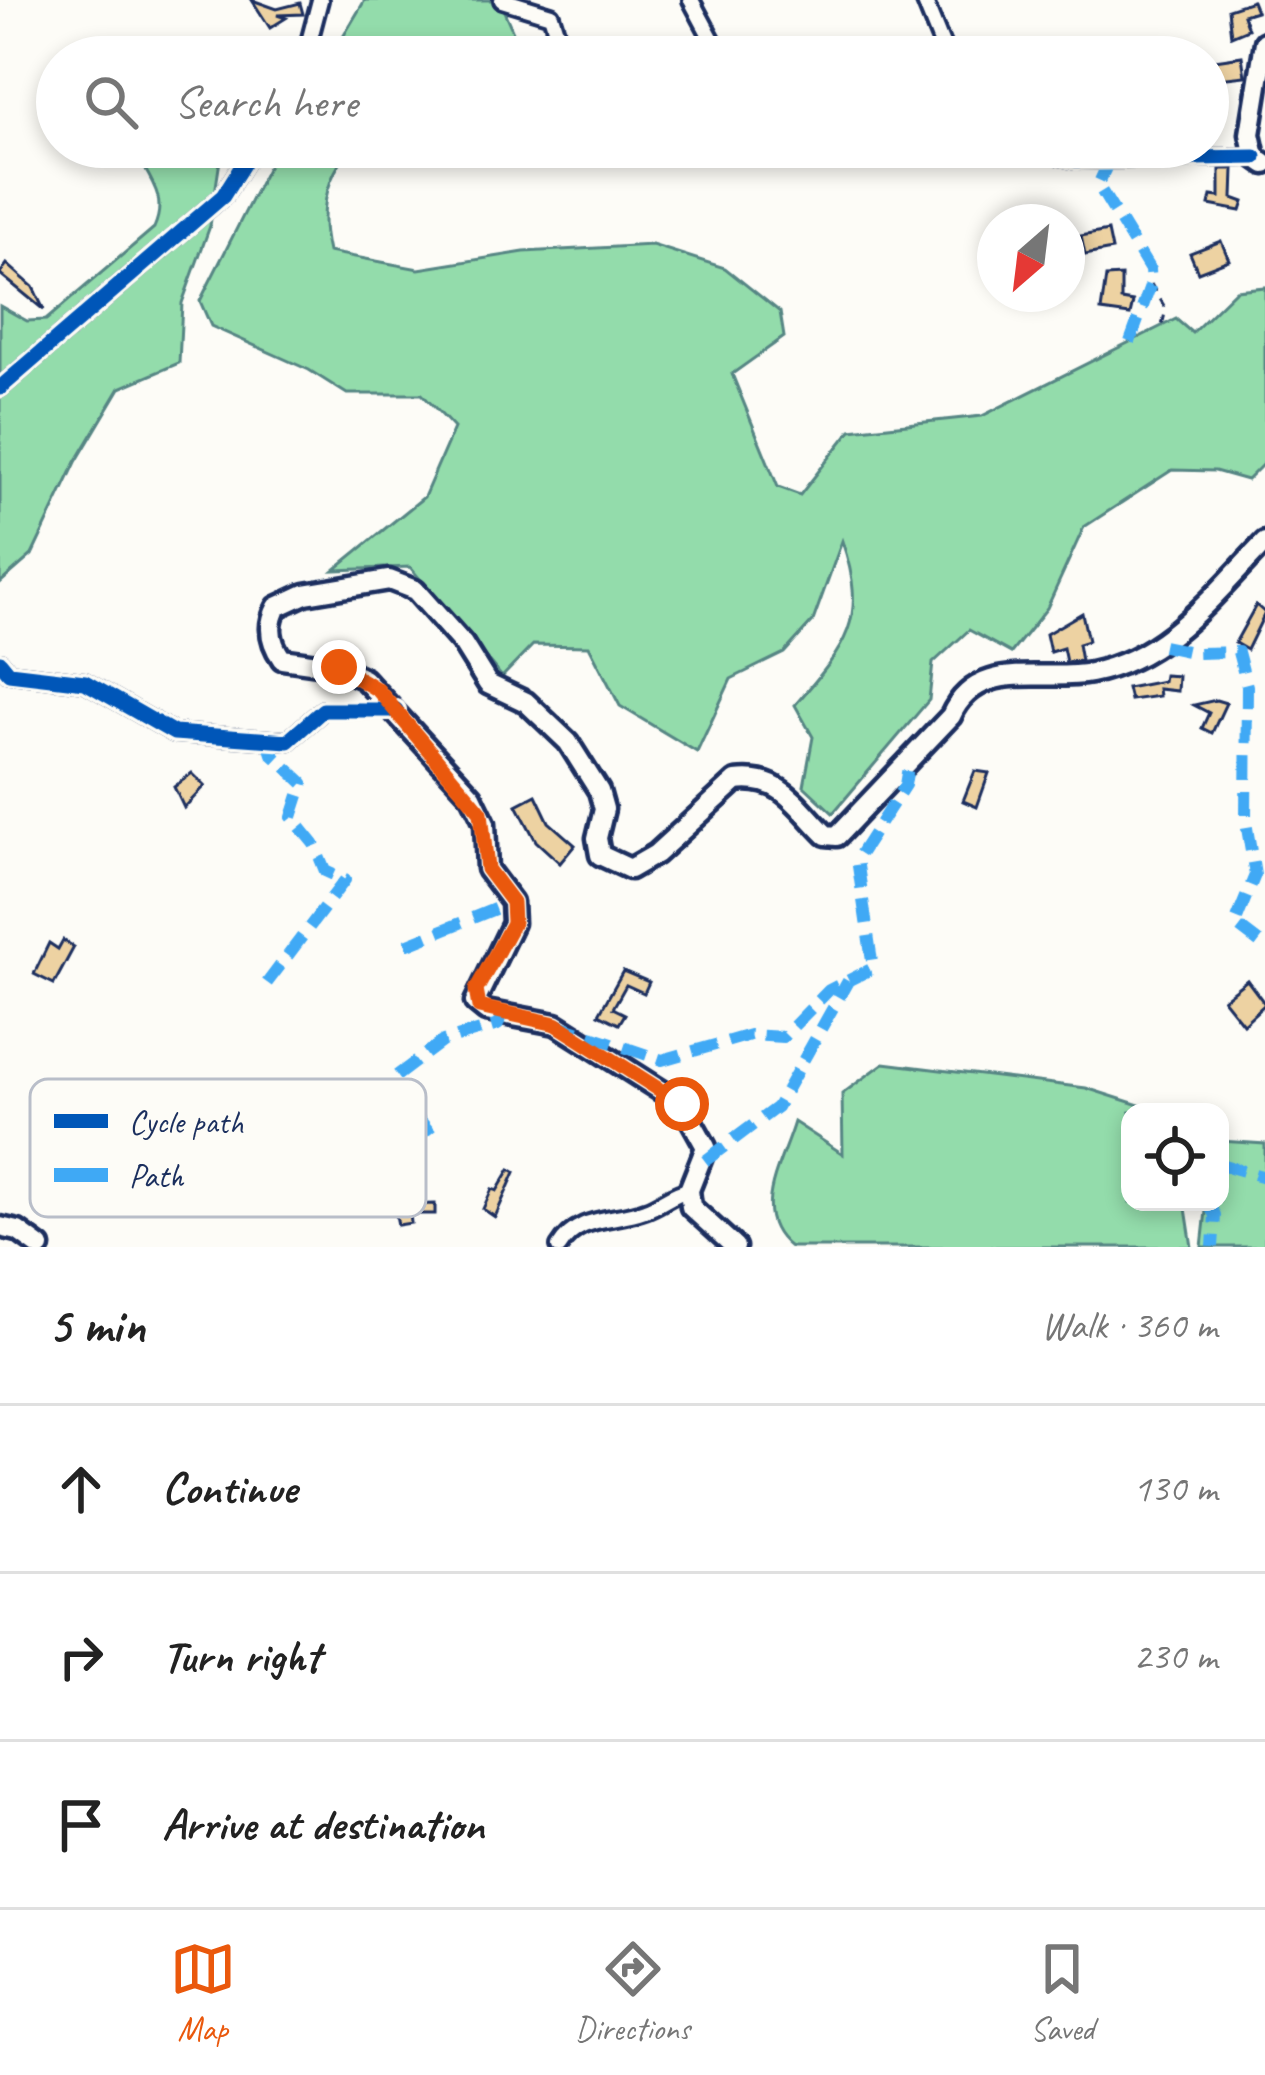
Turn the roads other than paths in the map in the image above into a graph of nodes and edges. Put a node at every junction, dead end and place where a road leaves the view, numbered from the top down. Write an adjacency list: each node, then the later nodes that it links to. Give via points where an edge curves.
1 (320, 0): 5 (street)
2 (502, 0): 6 (street, via 551,16)
3 (692, 0): 7 (street)
4 (924, 0): 8 (street)
5 (311, 36)
6 (557, 36)
7 (710, 36)
8 (939, 36)
9 (1265, 42): 11 (main road, via 1250,134)
10 (1229, 161): 11 (street)
11 (1260, 161)
12 (241, 168): 13 (street, via 224,196)
13 (0, 388)
14 (1265, 542): 16 (main road, via 1163,646 1088,674 1002,674 958,699 937,731 831,837 770,783 736,782 640,866 619,869 600,856 599,791 568,742 526,702 488,684 415,590 389,580 305,593 278,607 271,628 282,659 339,667)
15 (0, 662): 16 (street, via 9,673 85,682 190,735 288,741 323,710)
16 (396, 710): 17 (main road, via 472,796 485,823 487,869 512,902 513,923 475,1001 486,1011 556,1024 682,1104 706,1147)
17 (689, 1190): 20 (street, via 648,1210 591,1221 569,1231); 21 (main road, via 701,1222)
18 (0, 1227): 19 (main road)
19 (40, 1247)
20 (560, 1247)
21 (735, 1247)

